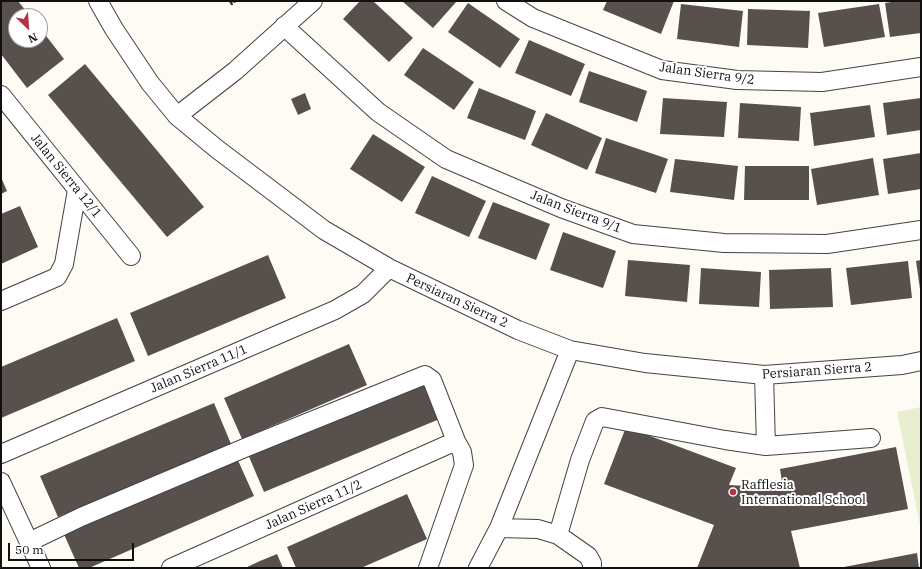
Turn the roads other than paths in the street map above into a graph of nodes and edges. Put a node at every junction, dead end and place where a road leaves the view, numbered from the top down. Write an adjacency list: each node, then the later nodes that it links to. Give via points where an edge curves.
1 (98, 1): 7 (street, Persiaran Sierra 2, via 150,83)
2 (314, 1): 4 (street)
3 (506, 1): 5 (street, Jalan Sierra 9/2, via 533,18 662,70 737,80 822,82)
4 (284, 26): 7 (street, via 235,71); 9 (street, Jalan Sierra 9/1, via 378,112 446,159 561,208 633,234 724,243 827,244)
5 (921, 66)
6 (1, 95): 8 (street, Jalan Sierra 12/1)
7 (177, 116): 11 (street, Persiaran Sierra 2, via 324,230)
8 (77, 190): 10 (street, Jalan Sierra 12/1); 12 (street, via 64,264 57,277)
9 (921, 230)
10 (131, 256)
11 (389, 268): 13 (street, Persiaran Sierra 2, via 518,330); 19 (street, Jalan Sierra 11/1, via 362,294 335,310)
12 (1, 301)
13 (570, 350): 15 (street, Persiaran Sierra 2, via 645,363); 21 (street)
14 (921, 361): 15 (street, Persiaran Sierra 2, via 902,365)
15 (764, 376): 18 (street)
16 (871, 438): 18 (street)
17 (456, 441): 23 (street, via 432,380 425,375 81,517); 25 (street, Jalan Sierra 11/2); 26 (street, via 462,452 464,465)
18 (766, 446): 22 (street, via 602,416 595,421 580,460)
19 (1, 454)
20 (1, 482): 23 (street)
21 (499, 528): 22 (street, via 538,529); 27 (street)
22 (558, 535): 28 (street, via 588,556)
23 (29, 542): 24 (street)
24 (41, 568)
25 (171, 568)
26 (428, 568)
27 (478, 568)
28 (592, 568)

